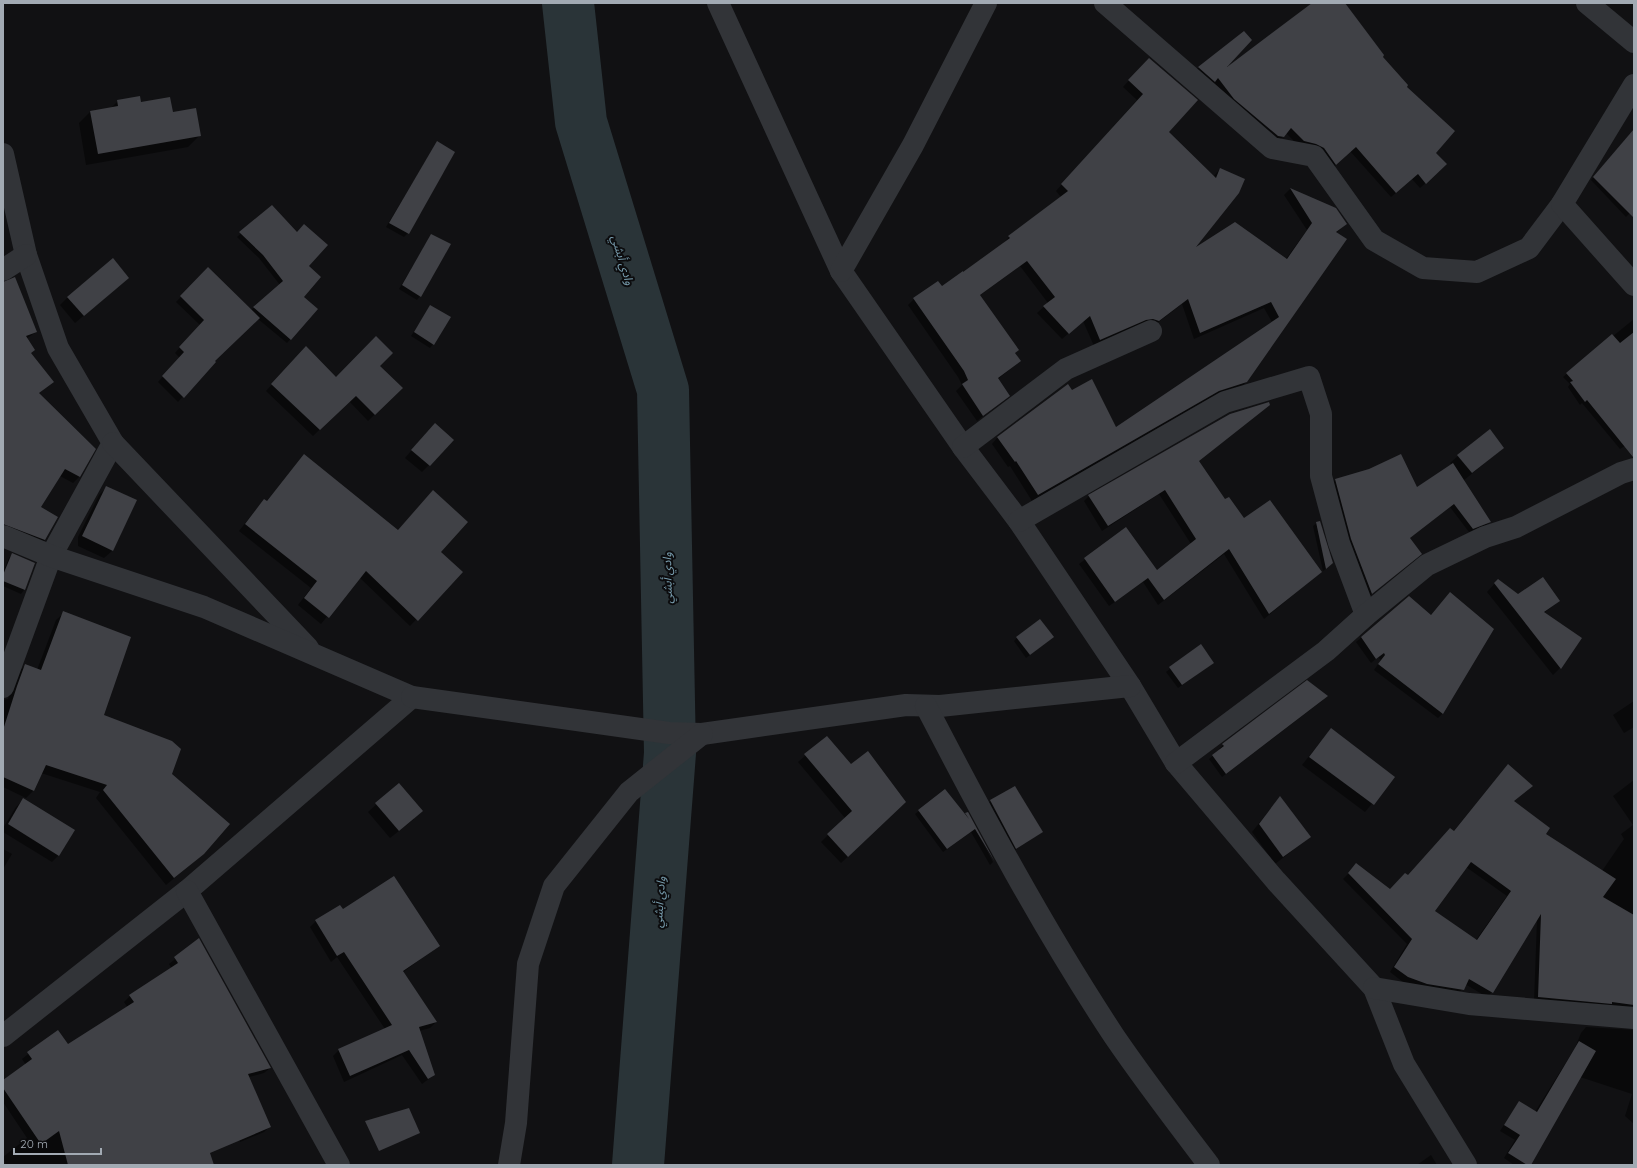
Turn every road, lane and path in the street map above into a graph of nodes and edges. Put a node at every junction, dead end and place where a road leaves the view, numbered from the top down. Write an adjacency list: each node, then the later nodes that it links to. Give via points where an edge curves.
1 (718, 3): 11 (street)
2 (986, 3): 11 (street, via 913,145)
3 (1105, 3): 8 (street, via 1272,148 1314,156 1374,240 1423,268 1477,272 1529,248)
4 (1587, 3): 5 (street)
5 (1634, 42)
6 (1634, 85): 8 (street)
7 (3, 154): 9 (street)
8 (1562, 204): 12 (street)
9 (26, 255): 10 (street); 14 (street, via 58,348)
10 (3, 270)
11 (841, 271): 15 (street)
12 (1634, 284)
13 (1151, 331): 15 (street, via 1066,369)
14 (114, 443): 19 (street); 21 (street)
15 (963, 447): 17 (street)
16 (1634, 469): 20 (street, via 1621,473 1516,527 1486,537 1427,565)
17 (1019, 521): 20 (street, via 1224,402 1310,377 1321,414 1321,476 1339,543); 22 (street)
18 (3, 536): 19 (street)
19 (51, 556): 21 (street, via 204,607); 23 (street)
20 (1366, 615): 27 (street, via 1326,651)
21 (314, 655): 24 (street)
22 (1130, 686): 25 (street); 27 (street)
23 (3, 687)
24 (412, 697): 26 (street, via 669,733); 28 (street)
25 (926, 706): 26 (street, via 906,705); 34 (street, via 993,835 1074,973 1115,1037)
26 (702, 734): 33 (street, via 629,792 554,886 528,964 516,1123)
27 (1176, 763): 29 (street, via 1276,881)
28 (187, 891): 31 (street); 32 (street)
29 (1374, 988): 30 (street, via 1469,1004); 35 (street, via 1404,1064)
30 (1634, 1018)
31 (3, 1036)
32 (338, 1165)
33 (509, 1165)
34 (1209, 1165)
35 (1466, 1165)

